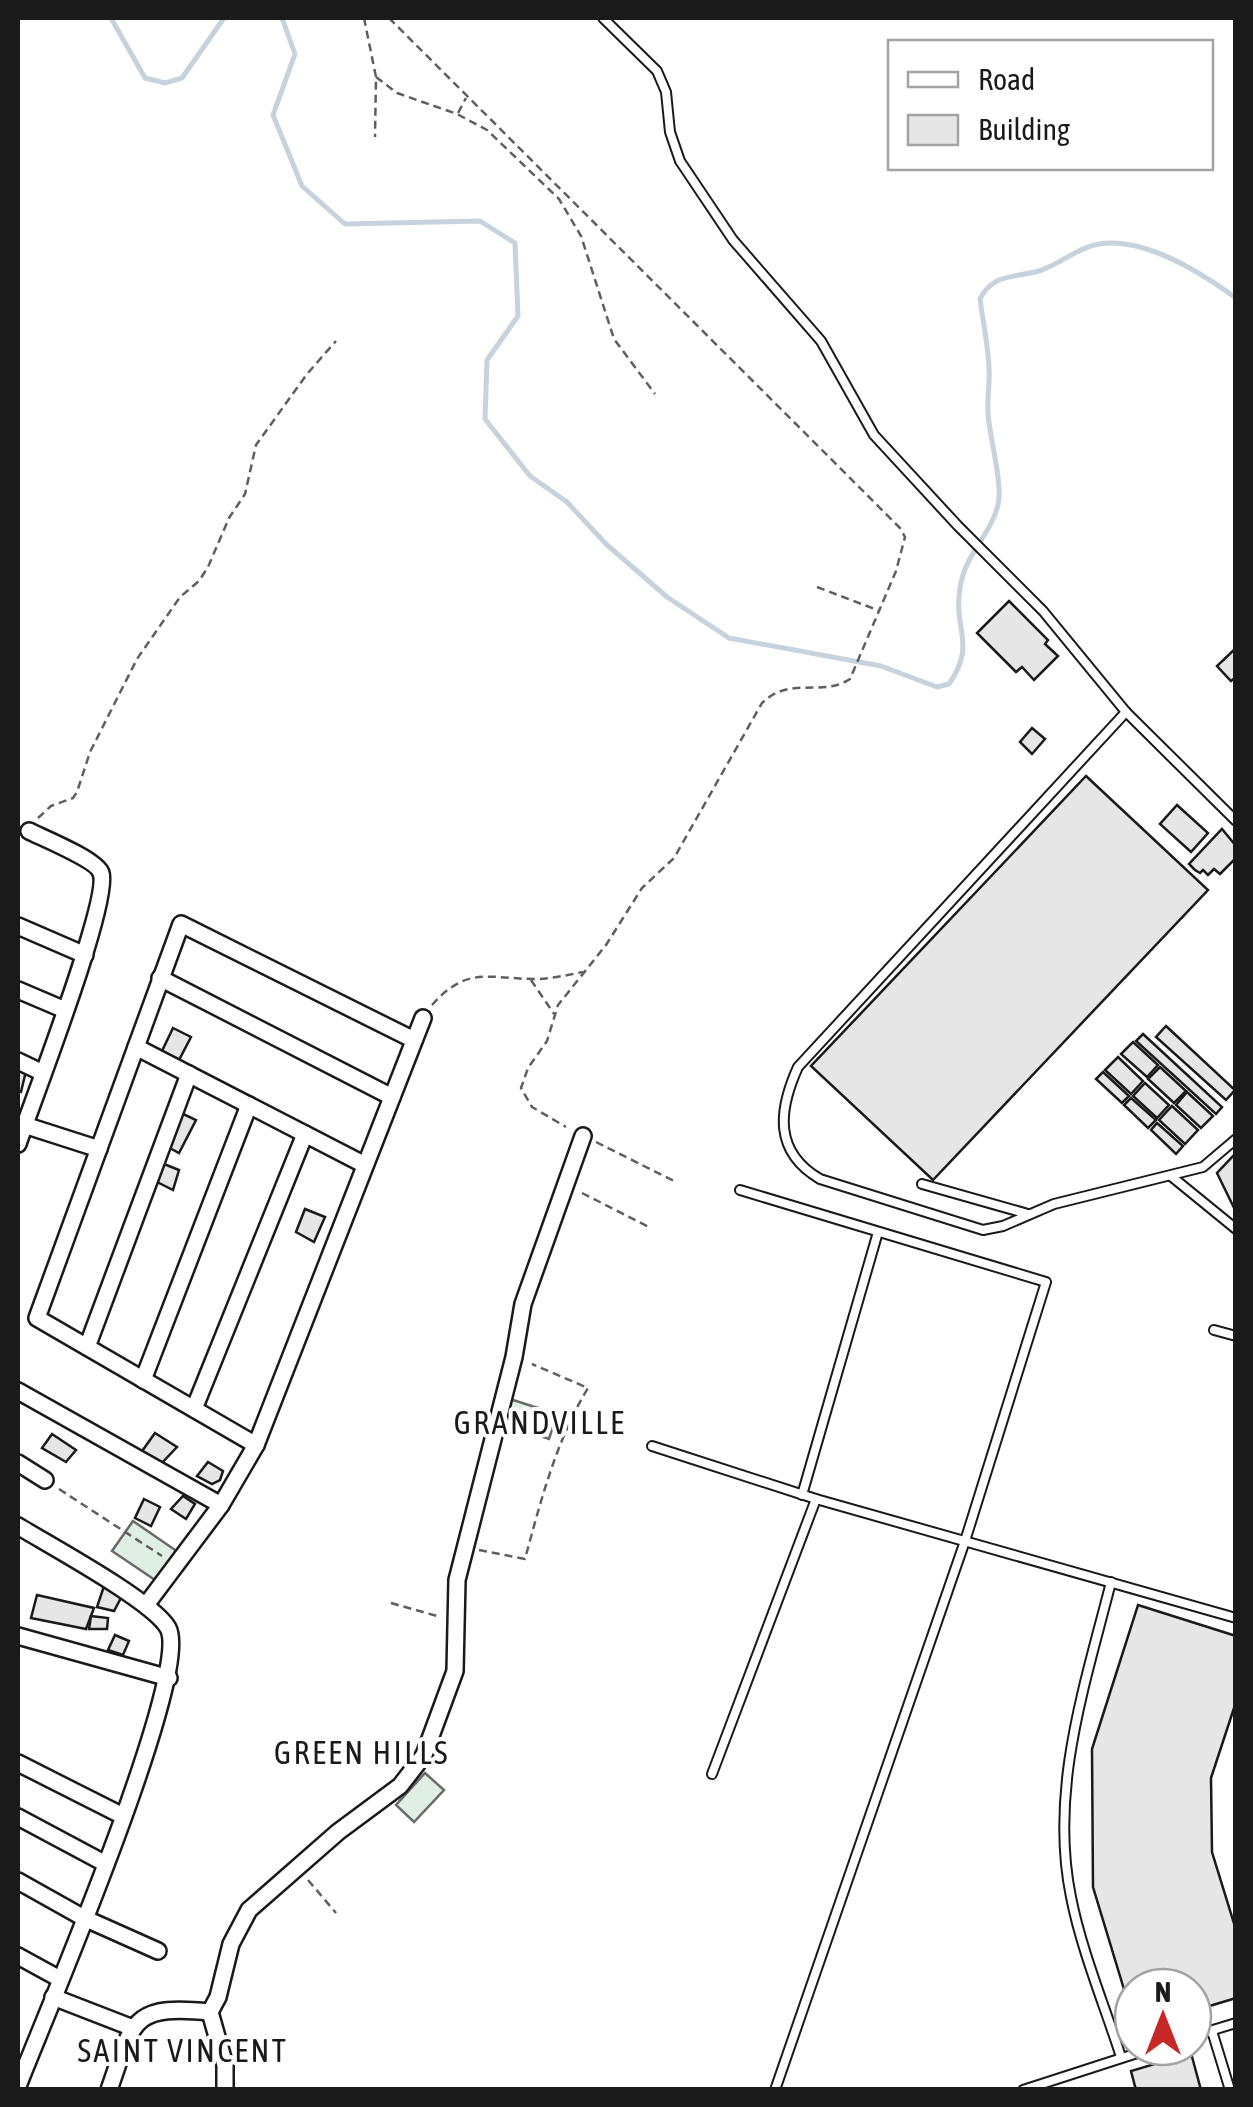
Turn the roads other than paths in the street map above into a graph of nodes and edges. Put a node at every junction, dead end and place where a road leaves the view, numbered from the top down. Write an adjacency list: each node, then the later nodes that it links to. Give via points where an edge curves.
1 (603, 18): 2 (lane, via 657,71 670,132 696,188 821,341 874,436 1072,644)
2 (1126, 712): 3 (lane); 28 (lane, via 798,1067 786,1093 782,1114 793,1157 820,1179 983,1230)
3 (1236, 821)
4 (29, 831): 6 (street, via 102,874)
5 (18, 926): 6 (street)
6 (85, 955): 9 (street)
7 (160, 978): 11 (street, via 180,924); 12 (street); 16 (street)
8 (18, 990): 9 (street)
9 (65, 1010): 14 (street)
10 (423, 1018): 11 (street)
11 (414, 1040): 16 (street)
12 (136, 1047): 15 (street); 23 (street)
13 (18, 1061): 14 (street)
14 (43, 1073): 18 (street)
15 (190, 1074): 17 (street); 33 (street)
16 (392, 1097): 24 (street)
17 (249, 1105): 19 (street); 34 (street)
18 (21, 1124): 22 (street); 23 (street)
19 (305, 1134): 24 (street); 36 (street)
20 (583, 1136): 62 (street, via 523,1304 463,1547 455,1671 424,1755 413,1772 264,1894 238,1927)
21 (1236, 1139): 25 (lane, via 1204,1166)
22 (18, 1144)
23 (98, 1149): 33 (street, via 38,1318)
24 (366, 1165): 37 (street)
25 (1171, 1176): 28 (lane); 29 (lane)
26 (922, 1184): 28 (lane)
27 (740, 1190): 30 (lane)
28 (1028, 1214)
29 (1236, 1228)
30 (878, 1232): 41 (lane); 45 (lane, via 1046,1282)
31 (1214, 1330): 32 (lane)
32 (1236, 1336)
33 (87, 1347): 34 (street)
34 (143, 1380): 36 (street)
35 (18, 1391): 43 (street)
36 (194, 1409): 37 (street)
37 (256, 1445): 43 (street)
38 (652, 1446): 41 (lane)
39 (18, 1464): 40 (street)
40 (46, 1480)
41 (802, 1495): 42 (lane)
42 (816, 1499): 45 (lane); 52 (lane)
43 (222, 1506): 47 (street)
44 (18, 1526): 47 (street)
45 (965, 1541): 46 (lane); 70 (lane)
46 (1110, 1582): 48 (lane); 65 (lane, via 1065,1777 1065,1836 1070,1897)
47 (146, 1605): 50 (street, via 170,1631)
48 (1236, 1618)
49 (18, 1636): 50 (street)
50 (169, 1678): 53 (street)
51 (18, 1763): 53 (street)
52 (712, 1774)
53 (123, 1816): 55 (street)
54 (18, 1817): 55 (street)
55 (106, 1864): 57 (street)
56 (18, 1882): 57 (street)
57 (84, 1918): 58 (street); 60 (street)
58 (158, 1951)
59 (18, 1956): 60 (street)
60 (60, 1979): 61 (street)
61 (53, 1997): 63 (street); 67 (street)
62 (210, 2012): 63 (street, via 154,2012); 69 (street, via 223,2053)
63 (132, 2028): 68 (street)
64 (1213, 2033): 72 (lane)
65 (1113, 2035)
66 (1113, 2059): 71 (lane)
67 (18, 2086)
68 (108, 2090)
69 (225, 2090)
70 (774, 2090)
71 (1023, 2090)
72 (1230, 2090)

